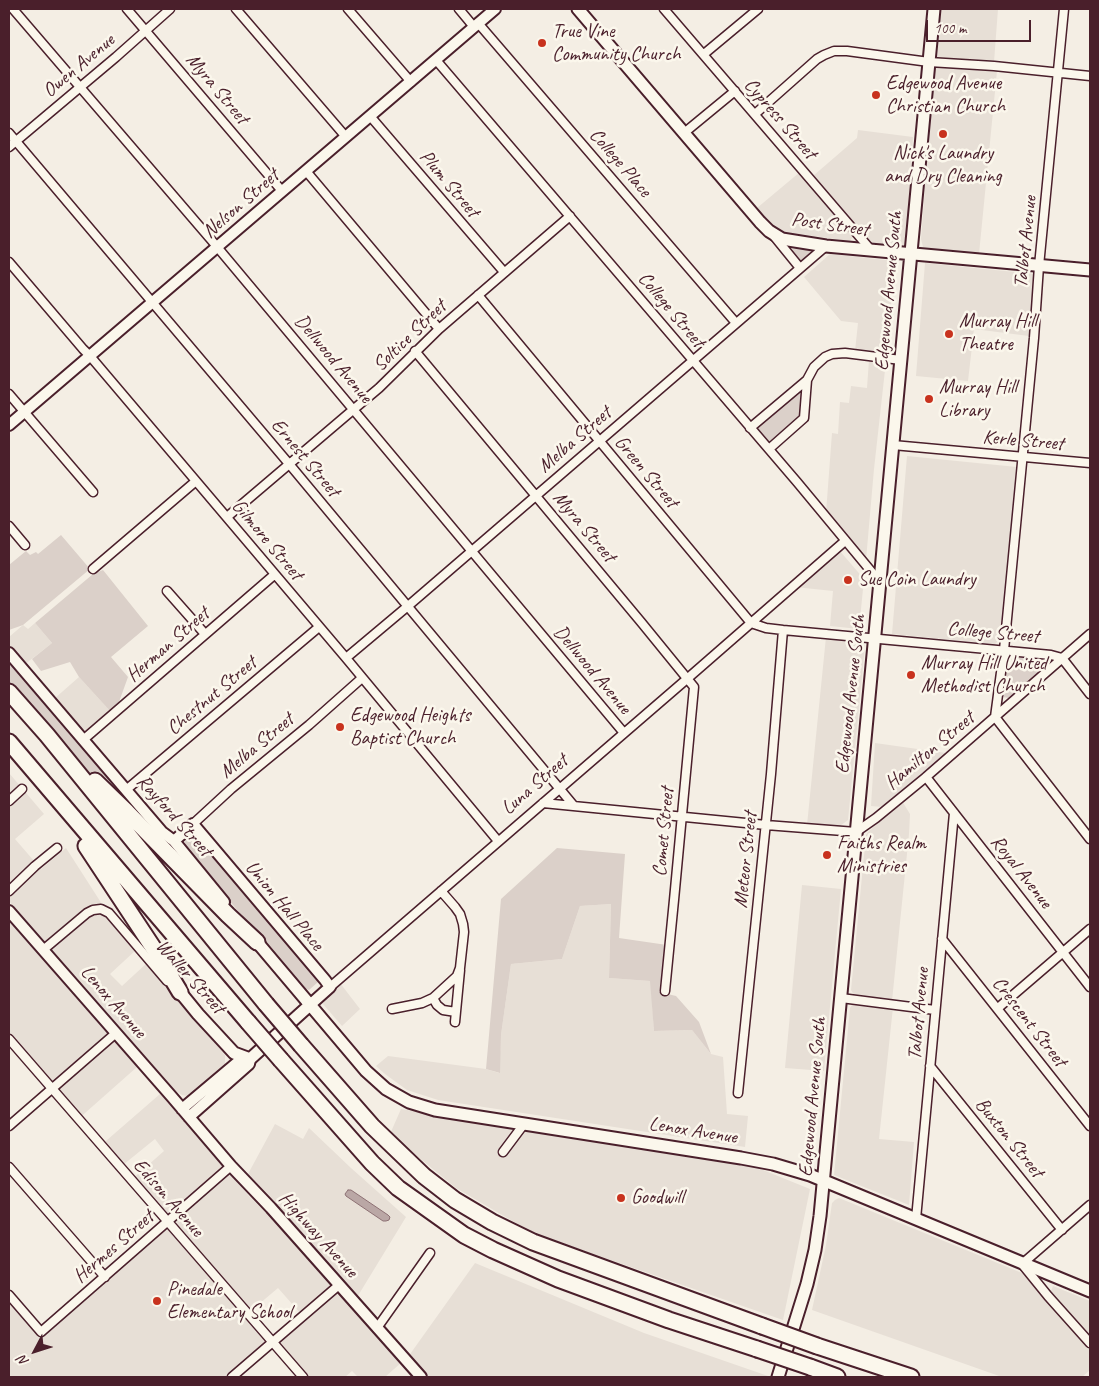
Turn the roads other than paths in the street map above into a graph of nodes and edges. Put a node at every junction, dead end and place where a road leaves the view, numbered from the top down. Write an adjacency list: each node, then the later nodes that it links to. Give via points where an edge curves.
1 (14, 9): 21 (street, Dellwood Avenue)
2 (127, 9): 14 (street, Myra Street)
3 (170, 9): 14 (street, Owen Avenue)
4 (236, 9): 27 (street)
5 (348, 9): 20 (street)
6 (459, 9): 13 (street)
7 (495, 9): 13 (street, Nelson Street)
8 (578, 9): 26 (main road, Post Street)
9 (664, 9): 15 (street, Cypress Street)
10 (758, 9): 15 (street)
11 (934, 9): 17 (main road, Edgewood Avenue South)
12 (1064, 9): 18 (street, Talbot Avenue)
13 (476, 25): 16 (street, Nelson Street); 45 (street, College Place)
14 (145, 30): 21 (street, Owen Avenue); 31 (street, Myra Street)
15 (704, 54): 22 (street, Cypress Street)
16 (436, 60): 20 (street, Nelson Street); 32 (street, College Street)
17 (929, 62): 18 (street); 23 (street, via 847,51 830,52 817,59); 37 (main road, Edgewood Avenue South)
18 (1058, 73): 19 (street); 39 (street, Talbot Avenue)
19 (1090, 76)
20 (410, 82): 24 (street, Nelson Street)
21 (80, 86): 28 (street, Owen Avenue); 35 (street, Dellwood Avenue)
22 (735, 91): 23 (street, Cypress Street); 26 (street)
23 (755, 114): 36 (street, Cypress Street)
24 (370, 116): 27 (street, Nelson Street); 42 (street, Plum Street)
25 (9, 133): 28 (street, Ernest Street)
26 (684, 133): 33 (main road, Post Street)
27 (346, 137): 30 (street, Nelson Street)
28 (15, 141): 29 (street, Owen Avenue); 44 (street, Ernest Street)
29 (9, 146)
30 (306, 171): 31 (street, Nelson Street); 46 (street)
31 (282, 191): 35 (street, Nelson Street)
32 (570, 216): 42 (street, Soltice Street); 50 (street, College Street)
33 (769, 231): 34 (main road, Post Street, via 782,239); 40 (street)
34 (826, 246): 36 (main road, Post Street); 40 (street, Melba Street)
35 (218, 247): 44 (street, Nelson Street); 53 (street, Dellwood Avenue)
36 (871, 250): 37 (main road, Post Street)
37 (911, 253): 39 (main road, Post Street); 49 (main road, Edgewood Avenue South)
38 (9, 262): 48 (street, Gilmore Street)
39 (1039, 266): 41 (main road, Post Street); 60 (street, Talbot Avenue)
40 (800, 268): 45 (street, Melba Street)
41 (1090, 270)
42 (504, 272): 43 (street, Soltice Street)
43 (478, 295): 46 (street, Soltice Street); 57 (street, Green Street)
44 (153, 302): 48 (street, Nelson Street); 62 (street, Ernest Street)
45 (736, 323): 50 (street, Melba Street)
46 (439, 328): 47 (street, Soltice Street)
47 (415, 351): 53 (street, Soltice Street); 65 (street, Myra Street)
48 (90, 356): 54 (street, Nelson Street); 63 (street, Gilmore Street)
49 (902, 360): 51 (street, via 832,354 819,360); 58 (main road, Edgewood Avenue South)
50 (693, 361): 56 (street, College Street); 57 (street, Melba Street)
51 (806, 380): 56 (street); 59 (street, via 804,418)
52 (9, 394): 54 (street)
53 (354, 410): 62 (street, Soltice Street); 70 (street, Dellwood Avenue)
54 (24, 412): 55 (street, Nelson Street); 64 (street)
55 (9, 425)
56 (750, 428): 59 (street, College Street)
57 (600, 442): 65 (street, Melba Street); 76 (street, Green Street)
58 (893, 445): 60 (street, Kerle Street); 73 (main road, Edgewood Avenue South)
59 (769, 449): 68 (street, College Street)
60 (1022, 458): 61 (street, Kerle Street); 82 (street, Talbot Avenue)
61 (1090, 464)
62 (290, 465): 66 (street, Soltice Street); 75 (street, Ernest Street)
63 (196, 482): 66 (street, Gilmore Street); 71 (street)
64 (92, 492)
65 (536, 496): 70 (street, Melba Street); 87 (street, Myra Street)
66 (227, 517): 72 (street, Gilmore Street)
67 (9, 526): 69 (street)
68 (845, 541): 73 (street, College Street); 76 (street, Luna Street)
69 (25, 545)
70 (472, 551): 75 (street, Melba Street); 91 (street, Dellwood Avenue)
71 (93, 569)
72 (274, 574): 77 (street, Gilmore Street); 79 (street, Herman Street)
73 (880, 583): 81 (main road, Edgewood Avenue South)
74 (167, 591): 79 (street)
75 (408, 606): 84 (street, Melba Street); 96 (street, Ernest Street)
76 (751, 623): 78 (street, College Street); 87 (street, Luna Street)
77 (319, 627): 84 (street, Gilmore Street); 98 (street, Chestnut Street)
78 (783, 630): 81 (street, College Street); 105 (street, Meteor Street)
79 (205, 634): 93 (street, Herman Street)
80 (1090, 634): 85 (street, Hamilton Street)
81 (875, 638): 82 (street, College Street); 106 (main road, Edgewood Avenue South)
82 (1004, 650): 85 (street, College Street); 90 (street, Talbot Avenue)
83 (9, 653): 93 (street, Rayford Street)
84 (346, 658): 86 (street, Gilmore Street)
85 (1062, 658): 89 (street, College Street); 90 (street, Hamilton Street)
86 (362, 678): 104 (street, Melba Street); 109 (street, Gilmore Street)
87 (688, 678): 91 (street, Luna Street); 103 (street, Comet Street, via 694,686)
88 (9, 692): 92 (highway)
89 (1090, 694)
90 (995, 717): 95 (street, Hamilton Street); 107 (street)
91 (624, 734): 96 (street, Luna Street)
92 (47, 735): 116 (highway); 164 (highway, bridge, via 266,1004 372,1126 424,1176 455,1200 533,1242)
93 (83, 740): 98 (street, Rayford Street)
94 (9, 742): 123 (highway, via 75,830); 163 (highway, bridge, via 281,1060 398,1188 464,1235 558,1279)
95 (926, 777): 102 (street, Royal Avenue); 106 (street, Hamilton Street)
96 (560, 788): 100 (street, Luna Street); 101 (street, Ernest Street)
97 (22, 789): 99 (street)
98 (126, 790): 108 (street, Rayford Street, via 162,832)
99 (9, 801)
100 (543, 803): 101 (street); 109 (street, Luna Street)
101 (574, 806): 103 (street)
102 (954, 813): 115 (street, Talbot Avenue); 118 (street, Royal Avenue)
103 (682, 816): 105 (street); 122 (street, Comet Street)
104 (192, 824): 108 (street, Melba Street); 120 (street, Union Hall Place)
105 (766, 824): 106 (street); 137 (street, Meteor Street)
106 (856, 832): 125 (main road, Edgewood Avenue South)
107 (1090, 839)
108 (174, 841): 116 (street, Rayford Street)
109 (498, 841): 112 (street, Luna Street)
110 (57, 848): 111 (street)
111 (9, 891)
112 (441, 891): 119 (street, via 460,914 463,924); 120 (street, Luna Street)
113 (9, 911): 117 (street, Lenox Avenue)
114 (1090, 929): 118 (street)
115 (942, 939): 127 (street, Crescent Street); 129 (street, Talbot Avenue)
116 (257, 942): 126 (main road, Rayford Street)
117 (43, 950): 123 (street, Waller Street, via 87,913 101,910 109,913); 132 (street, Lenox Avenue)
118 (1063, 952): 121 (street, Royal Avenue); 127 (street)
119 (460, 968): 124 (street, via 457,976); 130 (street)
120 (330, 987): 126 (street, Luna Street)
121 (1090, 987)
122 (664, 991)
123 (180, 992): 134 (main road, Waller Street, via 234,1053)
124 (433, 998): 128 (street); 130 (street, via 443,1010)
125 (841, 998): 129 (street); 145 (main road, Edgewood Avenue South)
126 (311, 1004): 134 (main road, Luna Street); 139 (main road, Lenox Avenue, via 366,1071 397,1096 436,1110)
127 (998, 1008): 141 (street, Crescent Street)
128 (392, 1009)
129 (935, 1010): 135 (street, Talbot Avenue)
130 (456, 1012): 131 (street)
131 (455, 1022)
132 (116, 1033): 136 (street); 138 (street, Lenox Avenue)
133 (9, 1039): 136 (street, Edison Avenue)
134 (250, 1059): 138 (street, Luna Street, via 249,1064)
135 (930, 1066): 147 (street, Talbot Avenue); 149 (street, Buxton Street)
136 (52, 1089): 140 (street); 148 (street, Edison Avenue)
137 (738, 1093)
138 (186, 1113): 143 (street, Highway Avenue)
139 (524, 1124): 142 (street); 145 (main road, Lenox Avenue, via 749,1159 782,1166)
140 (9, 1126)
141 (1090, 1126)
142 (503, 1152)
143 (231, 1166): 148 (street, Hermes Street); 153 (street, Highway Avenue)
144 (9, 1167): 152 (street)
145 (824, 1181): 147 (main road, Lenox Avenue); 162 (main road, Edgewood Avenue South, via 815,1252)
146 (1090, 1206): 149 (street)
147 (916, 1218): 151 (main road, Lenox Avenue)
148 (168, 1222): 152 (street, Hermes Street); 157 (street, Edison Avenue)
149 (1062, 1230): 151 (street)
150 (430, 1253): 156 (street)
151 (1022, 1264): 154 (main road, Lenox Avenue); 158 (street)
152 (104, 1276): 155 (street, Hermes Street, via 41,1332)
153 (339, 1285): 156 (street, Highway Avenue); 157 (street)
154 (1090, 1291)
155 (9, 1295)
156 (377, 1328): 161 (street, Highway Avenue)
157 (272, 1342): 159 (street); 160 (street, Edison Avenue)
158 (1090, 1343)
159 (232, 1377)
160 (303, 1377)
161 (421, 1377)
162 (778, 1377)
163 (838, 1377)
164 (911, 1377)

